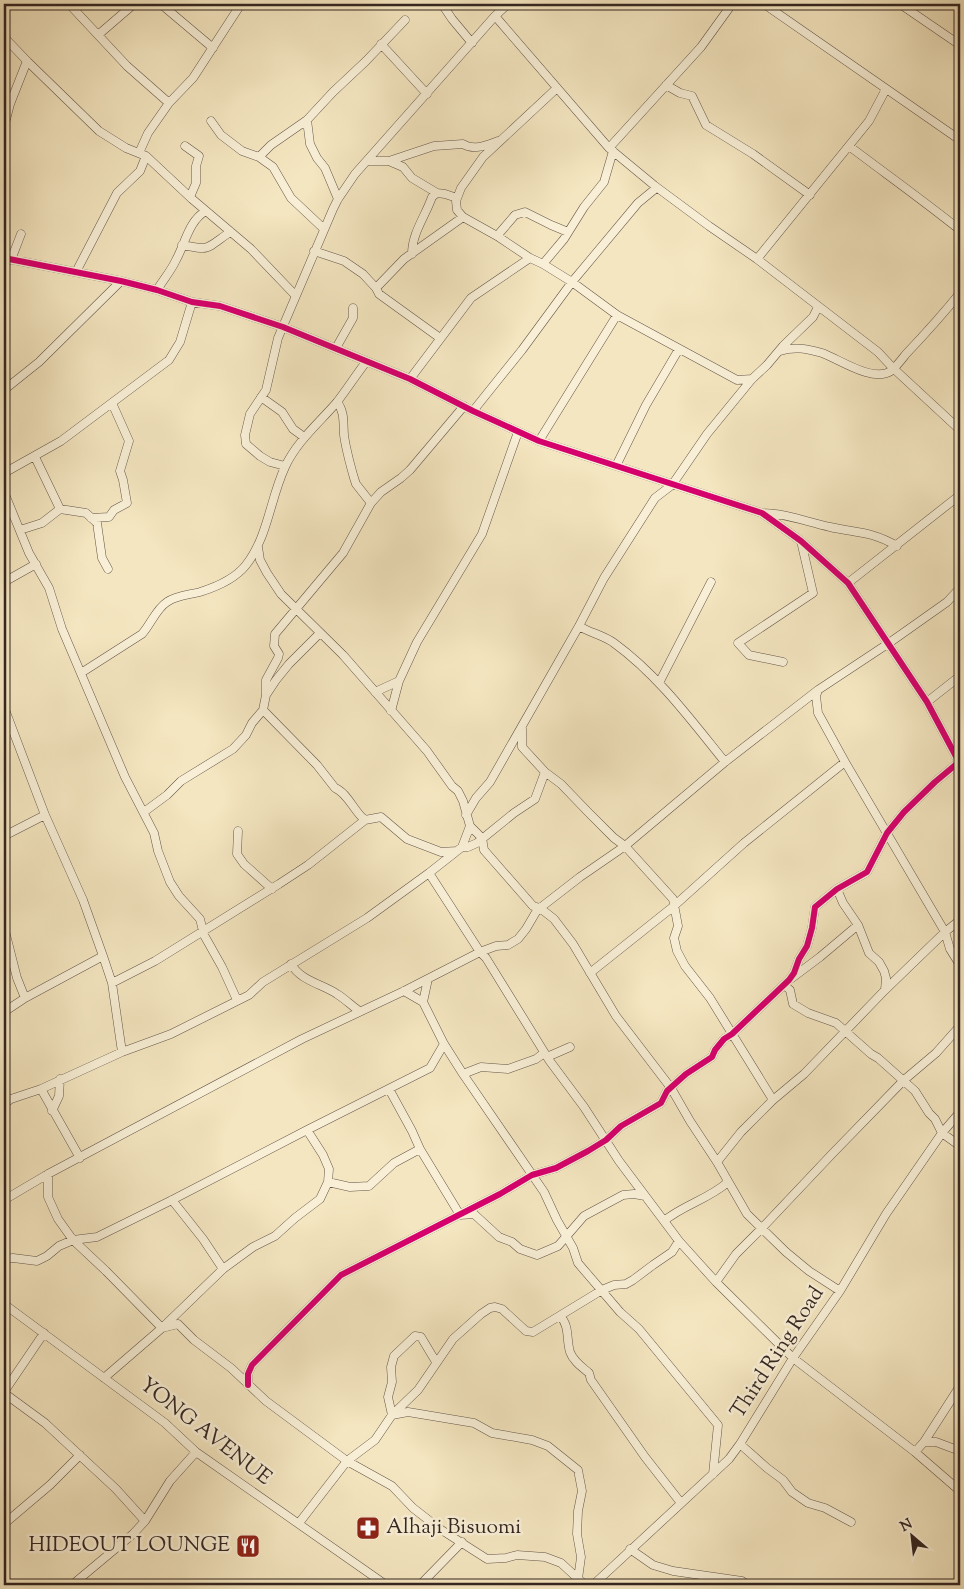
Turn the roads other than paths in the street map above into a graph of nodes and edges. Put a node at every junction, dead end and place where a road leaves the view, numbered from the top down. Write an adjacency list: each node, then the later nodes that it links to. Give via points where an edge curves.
1 (69, 4): 12 (street)
2 (134, 4): 12 (street)
3 (241, 4): 17 (street)
4 (442, 4): 14 (street)
5 (508, 4): 10 (street)
6 (732, 4): 19 (street, via 701,47)
7 (764, 4): 21 (street)
8 (900, 4): 16 (street)
9 (162, 5): 17 (street)
10 (495, 16): 14 (street); 20 (street)
11 (405, 20): 15 (street)
12 (98, 35): 23 (street)
13 (4, 36): 18 (street)
14 (472, 42): 22 (street)
15 (381, 44): 22 (street); 24 (street)
16 (960, 45)
17 (213, 48): 23 (street, via 193,78)
18 (27, 61): 26 (street); 32 (street, via 100,131)
19 (666, 85): 31 (street); 38 (street, via 692,96 706,125 753,154)
20 (557, 88): 27 (street); 31 (street)
21 (886, 89): 28 (street); 30 (street, via 869,120)
22 (427, 94): 34 (street)
23 (169, 103): 32 (street, via 148,133)
24 (308, 120): 33 (street); 41 (street, via 310,144)
25 (211, 121): 33 (street, via 221,135 242,151)
26 (4, 127)
27 (502, 140): 35 (street, via 482,147 463,144 434,146); 40 (street, via 483,157)
28 (960, 140)
29 (185, 146): 39 (street, via 199,156 196,183)
30 (849, 146): 38 (street); 45 (street)
31 (611, 150): 36 (street); 47 (street, via 604,182)
32 (143, 155): 39 (street); 57 (street, via 140,171 117,192)
33 (259, 157): 44 (street, via 273,167 291,198)
34 (367, 161): 35 (street); 41 (street)
35 (389, 161): 37 (street, via 403,167 412,178)
36 (655, 186): 55 (street); 59 (street)
37 (437, 193): 40 (street); 52 (street, via 416,232)
38 (810, 196): 55 (street)
39 (190, 197): 42 (street)
40 (457, 198): 43 (street, via 457,210)
41 (338, 199): 44 (street)
42 (206, 211): 46 (street); 50 (street, via 200,214)
43 (462, 217): 49 (street); 52 (street)
44 (324, 229): 51 (street)
45 (960, 230)
46 (231, 232): 50 (street, via 204,248); 63 (street)
47 (568, 232): 49 (street, via 525,212 515,215); 56 (street)
48 (21, 234): 54 (street)
49 (497, 236): 53 (street)
50 (182, 245): 61 (street, via 176,261)
51 (314, 251): 60 (street, via 344,261 364,274); 63 (street)
52 (412, 254): 60 (street)
53 (530, 258): 56 (street); 69 (street, via 471,298)
54 (8, 259): 57 (street)
55 (758, 259): 65 (street)
56 (544, 264): 59 (street)
57 (76, 272): 58 (street)
58 (121, 281): 61 (street); 77 (street, via 40,362)
59 (572, 282): 67 (street); 82 (street)
60 (376, 288): 69 (street, via 379,294)
61 (157, 290): 64 (street)
62 (960, 293): 74 (street)
63 (295, 295): 68 (street)
64 (192, 302): 68 (street, via 220,306); 80 (street, via 180,342 169,360)
65 (818, 306): 72 (street, via 813,317); 74 (street, via 878,352)
66 (353, 308): 70 (street, via 353,318)
67 (617, 315): 71 (street); 86 (street)
68 (283, 327): 70 (street); 78 (street, via 266,390)
69 (440, 338): 75 (street)
70 (336, 348): 73 (street)
71 (679, 349): 76 (street, via 737,380); 89 (street, via 646,405)
72 (779, 351): 74 (street, via 801,348 870,374 891,371); 76 (street)
73 (366, 362): 75 (street); 79 (street)
74 (892, 368): 83 (street)
75 (410, 378): 81 (street)
76 (752, 379): 91 (street, via 707,434)
77 (4, 390)
78 (261, 396): 85 (street, via 282,412 293,429); 88 (street, via 250,414 246,444 265,459)
79 (337, 402): 85 (street); 94 (street, via 342,408 344,435 356,484)
80 (112, 403): 87 (street, via 67,438); 97 (street, via 129,441 120,471 127,503 109,516)
81 (464, 406): 82 (street); 94 (street, via 410,470)
82 (473, 411): 84 (street)
83 (960, 430)
84 (518, 432): 86 (street); 115 (street, via 482,534 417,642)
85 (304, 437): 88 (street)
86 (540, 441): 89 (street)
87 (35, 457): 90 (street); 95 (street)
88 (285, 466): 101 (street)
89 (616, 466): 91 (street)
90 (4, 473)
91 (672, 485): 96 (street); 109 (street, via 655,498 604,578)
92 (4, 492): 98 (street)
93 (960, 495): 100 (street)
94 (371, 503): 108 (street, via 343,553)
95 (60, 508): 97 (street, via 86,513); 98 (street, via 42,523)
96 (762, 513): 99 (street); 100 (street, via 776,513 832,528 866,532)
97 (91, 518): 103 (street, via 97,523 102,558)
98 (20, 530): 102 (street)
99 (801, 541): 106 (street); 112 (street, via 812,593 738,643 749,655)
100 (897, 546): 106 (street)
101 (258, 547): 108 (street, via 266,573); 113 (street, via 244,567 230,579 167,602 142,634)
102 (36, 564): 104 (street); 113 (street, via 49,588)
103 (108, 568)
104 (4, 582)
105 (711, 582): 116 (street)
106 (848, 583): 111 (street)
107 (960, 588): 111 (street, via 947,602)
108 (297, 610): 110 (street); 119 (street, via 276,634 274,646 279,654 266,680)
109 (579, 626): 116 (street, via 612,641); 124 (street)
110 (320, 633): 118 (street); 119 (street, via 289,664)
111 (889, 643): 117 (street); 120 (street)
112 (783, 662)
113 (81, 673): 131 (street, via 125,778)
114 (960, 676): 120 (street)
115 (400, 681): 118 (street); 123 (street)
116 (659, 683): 127 (street)
117 (818, 690): 127 (street); 128 (street, via 818,713)
118 (374, 692): 123 (street)
119 (266, 695): 122 (street)
120 (927, 702): 129 (street)
121 (4, 707): 132 (street)
122 (263, 710): 131 (street, via 233,749 181,780); 134 (street)
123 (391, 711): 133 (street, via 428,751 458,791)
124 (522, 727): 125 (street); 126 (street)
125 (522, 747): 126 (street); 130 (street)
126 (509, 749): 133 (street)
127 (725, 762): 140 (street)
128 (845, 762): 137 (street); 145 (street, via 744,842)
129 (960, 763): 137 (street, via 935,782)
130 (545, 772): 139 (street, via 535,799); 140 (street)
131 (144, 812): 150 (street, via 170,882 200,919)
132 (45, 815): 138 (street); 153 (street, via 83,900)
133 (466, 815): 135 (street)
134 (365, 820): 141 (street, via 381,817 407,839 441,852); 143 (street)
135 (470, 826): 139 (street); 141 (street)
136 (238, 831): 143 (street, via 237,854)
137 (887, 833): 144 (street, via 867,872); 151 (street)
138 (4, 836)
139 (482, 838): 141 (street); 146 (street, via 484,850 493,861 533,906)
140 (625, 846): 145 (street, via 673,899); 146 (street)
141 (460, 849): 142 (street)
142 (429, 873): 152 (street); 154 (street, via 367,918)
143 (272, 889): 150 (street)
144 (837, 889): 148 (street); 159 (street, via 815,907 807,946)
145 (674, 906): 156 (street); 169 (street, via 678,926 674,938 677,951)
146 (540, 908): 152 (street, via 518,939); 156 (street, via 554,919 573,944)
147 (960, 920): 151 (street)
148 (858, 925): 159 (street); 160 (street, via 869,953 884,971)
149 (4, 927): 162 (street)
150 (202, 932): 158 (street); 163 (street)
151 (945, 932): 155 (street); 160 (street)
152 (480, 952): 157 (street); 173 (street)
153 (103, 956): 158 (street); 162 (street)
154 (291, 964): 163 (street); 165 (street, via 302,977 337,994)
155 (960, 965)
156 (590, 974): 177 (street, via 616,1016)
157 (428, 978): 161 (street); 164 (street)
158 (112, 983): 172 (street)
159 (786, 983): 168 (street, via 793,1004 836,1023); 169 (street)
160 (885, 990): 168 (street)
161 (404, 991): 164 (street); 165 (street)
162 (25, 998): 166 (street)
163 (237, 1000): 172 (street, via 171,1034)
164 (423, 1002): 170 (street)
165 (359, 1011): 189 (street)
166 (4, 1012)
167 (960, 1026): 176 (street, via 936,1054)
168 (846, 1032): 176 (street); 180 (street)
169 (732, 1034): 177 (street, via 724,1039 712,1057); 180 (street)
170 (444, 1044): 174 (street); 179 (street, via 430,1068)
171 (570, 1047): 173 (street)
172 (122, 1052): 175 (street)
173 (546, 1055): 174 (street, via 508,1069 481,1067); 186 (street)
174 (463, 1074): 192 (street)
175 (60, 1079): 178 (street); 182 (street, via 59,1096)
176 (904, 1080): 185 (street, via 935,1118); 200 (street)
177 (671, 1088): 186 (street, via 661,1103 621,1126); 190 (street)
178 (41, 1089): 181 (street); 182 (street)
179 (389, 1089): 184 (street); 188 (street)
180 (773, 1100): 190 (street)
181 (4, 1104)
182 (52, 1111): 189 (street)
183 (960, 1112): 185 (street, Third Ring Road)
184 (307, 1130): 193 (street, via 323,1155 329,1170); 197 (street)
185 (942, 1133): 187 (street); 208 (street, Third Ring Road, via 886,1214)
186 (606, 1140): 192 (street, via 556,1168); 195 (street)
187 (960, 1146)
188 (420, 1149): 193 (street, via 394,1163 368,1186 350,1187); 198 (street)
189 (80, 1158): 191 (street)
190 (717, 1162): 194 (street)
191 (48, 1174): 196 (street); 202 (street, via 48,1197)
192 (532, 1175): 198 (street); 201 (street)
193 (328, 1182): 205 (street, via 320,1199 275,1236 253,1247)
194 (728, 1182): 199 (street, via 714,1194); 200 (street, via 747,1214)
195 (645, 1196): 199 (street); 201 (street, via 623,1195 584,1216)
196 (4, 1200)
197 (172, 1200): 202 (street, via 96,1237); 205 (street)
198 (460, 1215): 201 (street, via 474,1214 499,1237 537,1255 558,1246); 215 (street, via 341,1275)
199 (664, 1221): 203 (street)
200 (762, 1228): 206 (street, via 736,1254); 208 (street, via 809,1271)
201 (567, 1236): 207 (street, via 578,1264)
202 (73, 1240): 204 (street, via 37,1261); 211 (street)
203 (679, 1241): 206 (street); 207 (street, via 672,1252 634,1280)
204 (4, 1259)
205 (223, 1269): 211 (street)
206 (716, 1282): 213 (street)
207 (602, 1290): 210 (street); 229 (street, via 639,1329 718,1425)
208 (840, 1291): 213 (street, Third Ring Road)
209 (4, 1304): 212 (street, YONG AVENUE)
210 (560, 1316): 214 (street, via 529,1332 502,1309 490,1308 453,1339); 231 (street, via 564,1320 574,1359 589,1373 645,1457)
211 (162, 1328): 216 (street, via 178,1324); 217 (street)
212 (44, 1333): 217 (street, YONG AVENUE); 220 (street)
213 (793, 1358): 223 (street, Third Ring Road); 226 (street)
214 (436, 1362): 221 (street, via 418,1390); 221 (street, via 421,1337 415,1336 394,1356 388,1397)
215 (252, 1365): 216 (street); 218 (street)
216 (231, 1368): 218 (street)
217 (104, 1378): 225 (street, YONG AVENUE, via 165,1423)
218 (248, 1385): 228 (street)
219 (960, 1386): 222 (street)
220 (4, 1393): 227 (street, via 46,1423)
221 (392, 1415): 228 (street, via 375,1440); 238 (street, via 408,1412 474,1423 492,1433 532,1440 548,1446 578,1470 582,1491 578,1511 581,1557)
222 (924, 1442): 224 (street, via 936,1442); 226 (street)
223 (740, 1444): 229 (street, Third Ring Road); 233 (street, via 783,1480 792,1492)
224 (960, 1451)
225 (196, 1452): 232 (street, via 170,1481); 234 (street, YONG AVENUE)
226 (915, 1452): 230 (street)
227 (80, 1455): 232 (street); 235 (street)
228 (347, 1461): 234 (street); 236 (street, via 392,1486 427,1519)
229 (713, 1474): 231 (street, Third Ring Road)
230 (960, 1491)
231 (681, 1503): 237 (street, Third Ring Road)
232 (145, 1521): 239 (street, via 128,1540)
233 (851, 1522)
234 (299, 1523): 240 (street, YONG AVENUE)
235 (4, 1524)
236 (462, 1542): 238 (street, via 488,1559 545,1556 561,1563); 241 (street)
237 (630, 1549): 243 (street, Third Ring Road); 244 (street, via 653,1565 742,1581)
238 (578, 1579): 242 (street)
239 (72, 1585)
240 (386, 1585)
241 (420, 1585)
242 (585, 1585)
243 (593, 1585)
244 (748, 1585)
245 (758, 1585): 246 (street)
246 (775, 1585)

